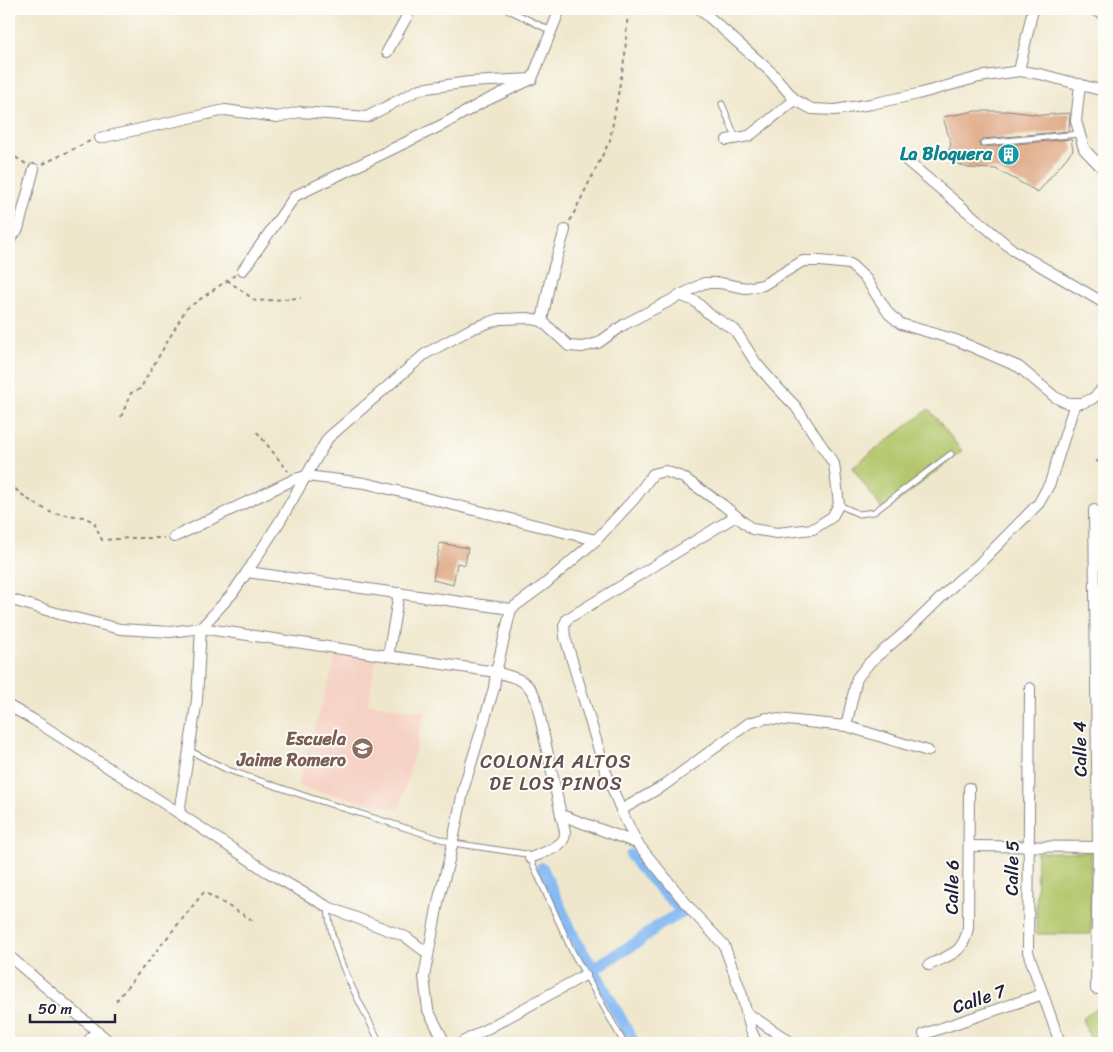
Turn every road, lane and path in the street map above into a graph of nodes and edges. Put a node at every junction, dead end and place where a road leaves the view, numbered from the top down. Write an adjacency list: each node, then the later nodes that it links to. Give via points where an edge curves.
1 (411, 9): 10 (street)
2 (507, 9): 9 (lane)
3 (560, 9): 9 (street)
4 (628, 9): 25 (path, via 625,55 610,140)
5 (700, 9): 15 (street, via 772,72)
6 (1033, 9): 11 (street)
7 (1097, 9): 8 (street)
8 (1104, 10)
9 (551, 31): 12 (street)
10 (387, 52)
11 (1019, 71): 13 (street); 15 (street, via 834,110 812,109)
12 (532, 78): 18 (street, via 420,88 368,117 300,112 277,117 225,110); 27 (street, via 295,196)
13 (1080, 84): 14 (street); 17 (street, via 1076,121)
14 (1104, 92)
15 (795, 100): 19 (street, via 749,136)
16 (722, 104): 19 (lane)
17 (1080, 134): 20 (lane); 24 (street, via 1084,149)
18 (100, 138): 23 (path)
19 (731, 139)
20 (983, 143)
21 (9, 154): 23 (path)
22 (907, 161): 31 (street, via 1013,250)
23 (34, 169): 26 (street, via 18,229)
24 (1104, 170)
25 (565, 230): 32 (street)
26 (9, 241)
27 (243, 270): 28 (path)
28 (228, 280): 30 (path, via 256,301); 35 (path, via 186,309 140,389 131,393)
29 (679, 295): 32 (street, via 625,324 598,343 582,347 569,346); 34 (street, via 704,283 746,288 762,285 803,262 850,264 866,278 889,314 901,324 956,340 1019,367 1055,397); 43 (street, via 695,301 735,330 756,363 796,407 834,464)
30 (301, 298)
31 (1104, 303)
32 (542, 321): 40 (street, via 499,319 471,329 425,354 328,438)
33 (1104, 385): 34 (street, via 1092,400)
34 (1075, 403): 57 (street, via 1050,483 1039,503 977,566 870,662 857,678)
35 (121, 417)
36 (257, 432): 41 (path)
37 (950, 454): 43 (lane, via 874,512 859,514)
38 (1104, 457): 39 (path)
39 (1096, 462)
40 (306, 476): 41 (street); 47 (street, via 365,483); 48 (street)
41 (295, 478): 46 (street)
42 (9, 484): 46 (path, via 52,513 84,517 94,522 102,540)
43 (838, 504): 45 (street, via 832,517 814,529 778,533 752,529)
44 (1094, 510): 68 (street, Calle 4)
45 (736, 516): 47 (street, via 684,478 665,471 652,474 635,498); 61 (street, via 567,619 564,626 605,770)
46 (174, 537)
47 (596, 540): 51 (street)
48 (247, 572): 49 (street); 52 (street)
49 (399, 593): 51 (street); 53 (street)
50 (9, 599): 52 (street, via 120,629 170,632)
51 (511, 608): 54 (street)
52 (202, 628): 53 (street); 58 (street, via 197,700)
53 (388, 656): 54 (street)
54 (496, 672): 63 (street, via 519,679 533,692); 64 (street, via 464,786)
55 (1030, 688): 67 (street, Calle 5)
56 (9, 706): 62 (street)
57 (846, 726): 59 (street); 61 (street, via 773,718 750,723 663,786)
58 (189, 751): 62 (street); 64 (lane, via 228,770)
59 (928, 751)
60 (969, 788): 66 (street, Calle 6)
61 (621, 810): 65 (street)
62 (179, 813): 70 (street, via 266,871)
63 (561, 815): 65 (street); 69 (street, via 565,834 563,841)
64 (453, 843): 69 (lane, via 526,854); 72 (street)
65 (637, 843): 79 (street, via 724,945)
66 (969, 846): 67 (street); 74 (street, Calle 6, via 966,940 960,950)
67 (1029, 847): 68 (street); 77 (street, Calle 5, via 1028,952)
68 (1101, 847): 76 (street, Calle 4)
69 (530, 858): 75 (lane)
70 (328, 907): 72 (street, via 406,937); 84 (lane, via 329,924 342,963)
71 (254, 921): 78 (path, via 204,892)
72 (427, 953): 85 (street, via 424,977 428,1010)
73 (9, 956): 80 (street)
74 (930, 965)
75 (586, 975): 86 (street); 87 (lane)
76 (1096, 989)
77 (1043, 994): 81 (street, Calle 7); 90 (street, Calle 5)
78 (116, 1002)
79 (746, 1012): 88 (street); 89 (street)
80 (96, 1031): 82 (street); 83 (street)
81 (924, 1034)
82 (87, 1043)
83 (111, 1043)
84 (380, 1043)
85 (445, 1043)
86 (461, 1043)
87 (624, 1043)
88 (757, 1043)
89 (792, 1043)
90 (1060, 1043)

